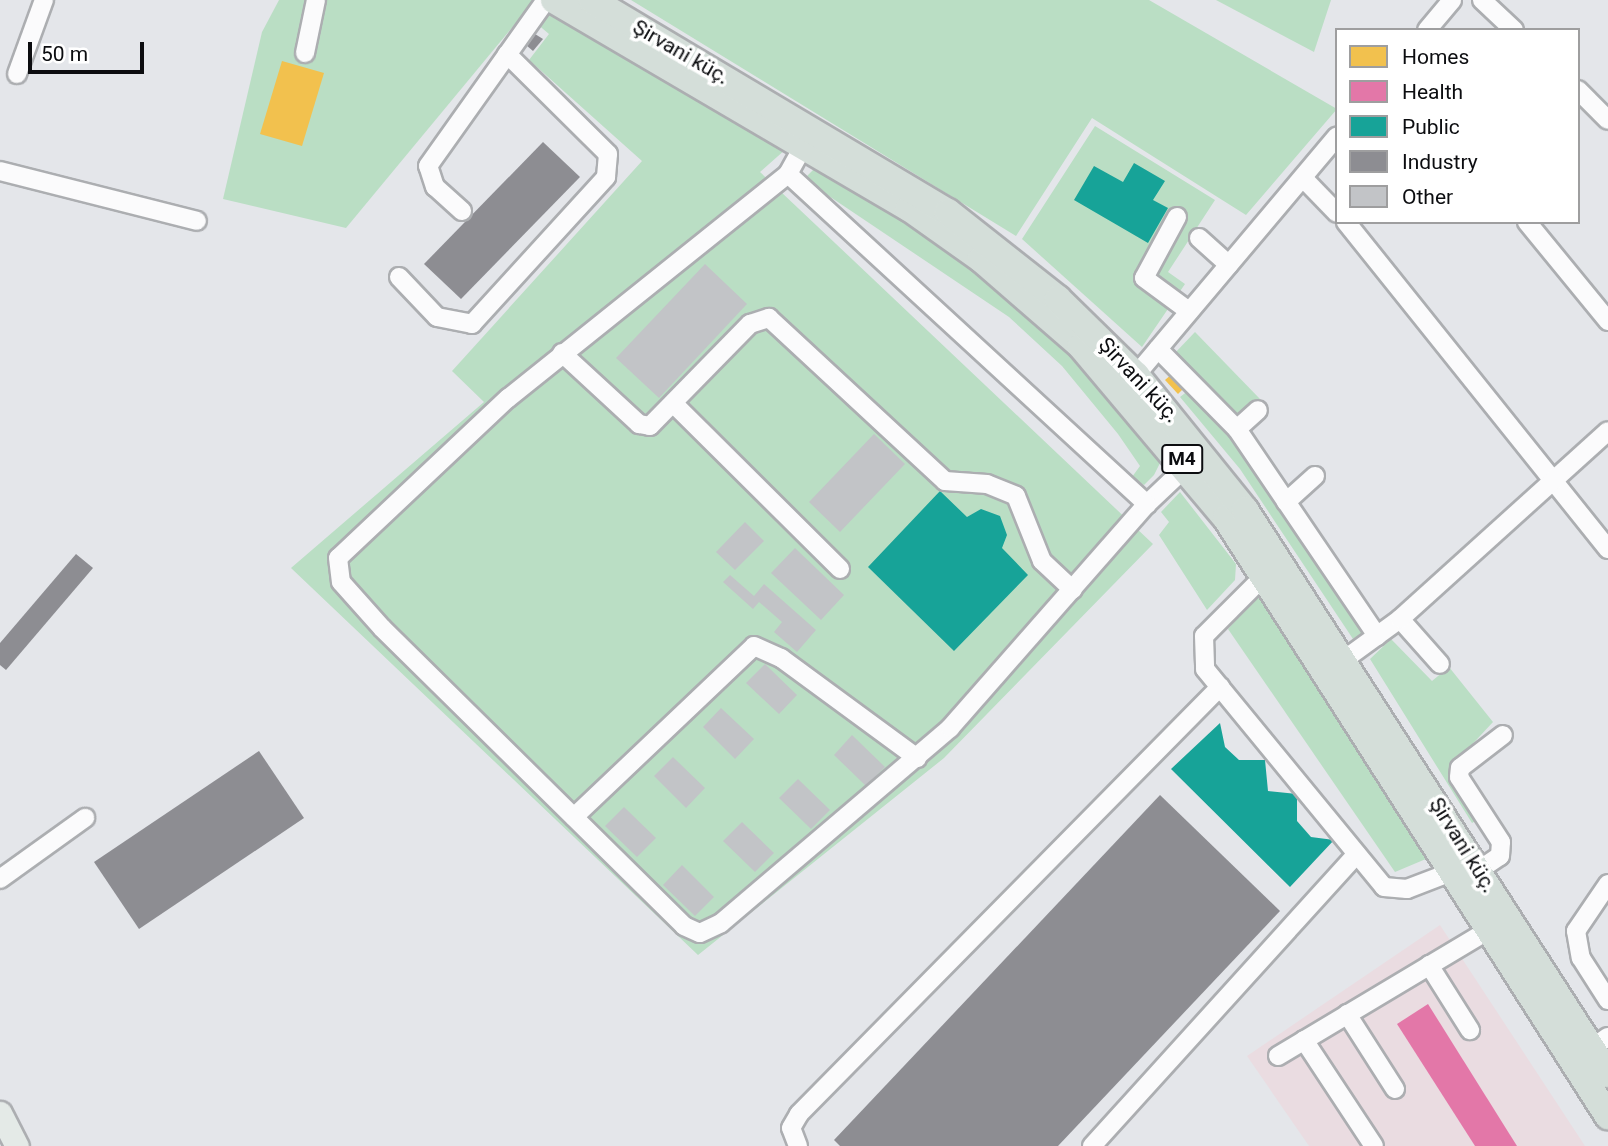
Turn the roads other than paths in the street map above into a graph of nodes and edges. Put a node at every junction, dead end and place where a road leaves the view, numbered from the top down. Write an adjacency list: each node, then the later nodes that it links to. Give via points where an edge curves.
1 (44, 0): 12 (street)
2 (316, 0): 10 (street)
3 (546, 0): 11 (street)
4 (554, 0): 16 (highway, M4)
5 (592, 0): 33 (highway, Şirvani küç. / M4, via 948,212 1058,299)
6 (1452, 0): 8 (street)
7 (1482, 0): 9 (street)
8 (1429, 28)
9 (1512, 28)
10 (305, 54)
11 (507, 54): 20 (street, via 428,166 435,187); 28 (street, via 608,154 606,177 472,324 437,317)
12 (17, 74)
13 (1580, 92): 14 (street)
14 (1608, 120)
15 (1335, 139): 19 (street)
16 (804, 145): 18 (street); 38 (highway, M4, via 936,225 1016,288 1082,346)
17 (0, 171): 23 (street)
18 (788, 174): 32 (street); 42 (street)
19 (1304, 179): 21 (street); 27 (street)
20 (462, 211)
21 (1335, 211)
22 (1177, 217): 29 (street, via 1144,278)
23 (197, 221)
24 (1348, 224): 40 (street)
25 (1529, 224): 30 (street)
26 (1199, 238): 27 (street)
27 (1229, 265): 29 (street)
28 (399, 277)
29 (1189, 311): 31 (street)
30 (1608, 321)
31 (1158, 349): 33 (street); 36 (street)
32 (562, 353): 34 (street, via 639,424 650,426); 54 (street, via 353,538 337,568 341,582 382,628)
33 (1136, 375): 49 (highway, Şirvani küç. / M4, via 1209,460)
34 (674, 404): 44 (street); 46 (street, via 750,324 769,318 945,481 988,484 1016,496 1042,561)
35 (1258, 410): 36 (street)
36 (1237, 429): 41 (street)
37 (1608, 432): 40 (street)
38 (1187, 466): 42 (street); 45 (highway, M4)
39 (1315, 476): 41 (street)
40 (1553, 480): 43 (street); 47 (street)
41 (1286, 502): 48 (street)
42 (1147, 504): 46 (street)
43 (1608, 549)
44 (840, 569)
45 (1265, 575): 51 (street, via 1203,636 1199,653); 57 (highway, M4)
46 (1073, 590): 53 (street)
47 (1400, 619): 48 (street); 50 (street)
48 (1377, 636): 49 (street)
49 (1345, 659): 57 (highway, Şirvani küç. / M4)
50 (1440, 664)
51 (1220, 687): 56 (street); 73 (street, via 799,1114 791,1128)
52 (1503, 735): 57 (street, via 1460,768 1459,777 1502,849)
53 (917, 758): 54 (street, via 781,658 754,646); 54 (street, via 803,858 701,933 684,926)
54 (574, 817)
55 (85, 818): 58 (street)
56 (1357, 854): 57 (street, via 1393,891); 74 (street)
57 (1466, 870): 60 (highway, M4); 66 (highway, Şirvani küç. / M4)
58 (0, 879)
59 (1608, 884): 62 (street, via 1578,919 1576,944)
60 (1490, 929): 61 (street); 71 (highway, M4)
61 (1429, 965): 63 (street); 64 (street)
62 (1608, 1000)
63 (1347, 1014): 65 (street); 69 (street)
64 (1470, 1030)
65 (1304, 1040): 67 (street); 75 (street)
66 (1600, 1043): 68 (highway, Şirvani küç. / M4)
67 (1278, 1056)
68 (1608, 1074)
69 (1395, 1088)
70 (0, 1113): 72 (main road)
71 (1608, 1116)
72 (18, 1146)
73 (798, 1146)
74 (1091, 1146)
75 (1374, 1146)

